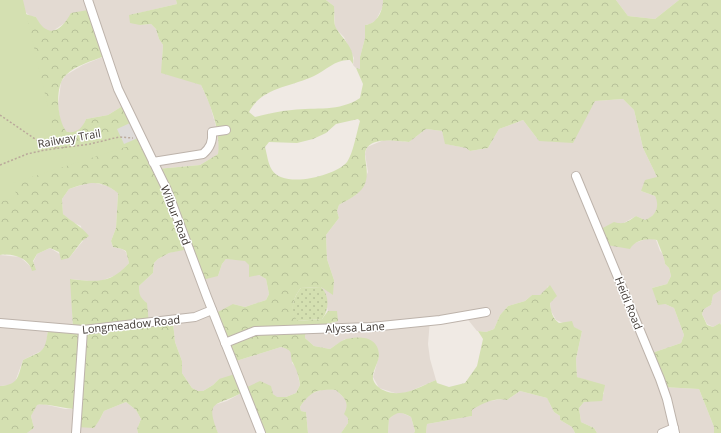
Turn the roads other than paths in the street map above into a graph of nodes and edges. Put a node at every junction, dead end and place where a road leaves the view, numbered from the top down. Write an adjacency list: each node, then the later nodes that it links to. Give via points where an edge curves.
1 (88, 0): 3 (street, Wilbur Road, via 118,89)
2 (226, 130): 3 (street, via 212,132 213,139 209,149 203,154)
3 (153, 162): 5 (street, Wilbur Road, via 167,190)
4 (576, 176): 10 (street, Heidi Road, via 660,379)
5 (212, 310): 8 (street, Longmeadow Road, via 195,317); 9 (street, Wilbur Road)
6 (486, 312): 9 (street, Alyssa Lane, via 371,327 255,331)
7 (0, 323): 8 (street, Longmeadow Road)
8 (83, 330): 11 (street)
9 (225, 343): 12 (street, Wilbur Road)
10 (674, 430): 13 (street)
11 (76, 433)
12 (261, 433)
13 (662, 433)

